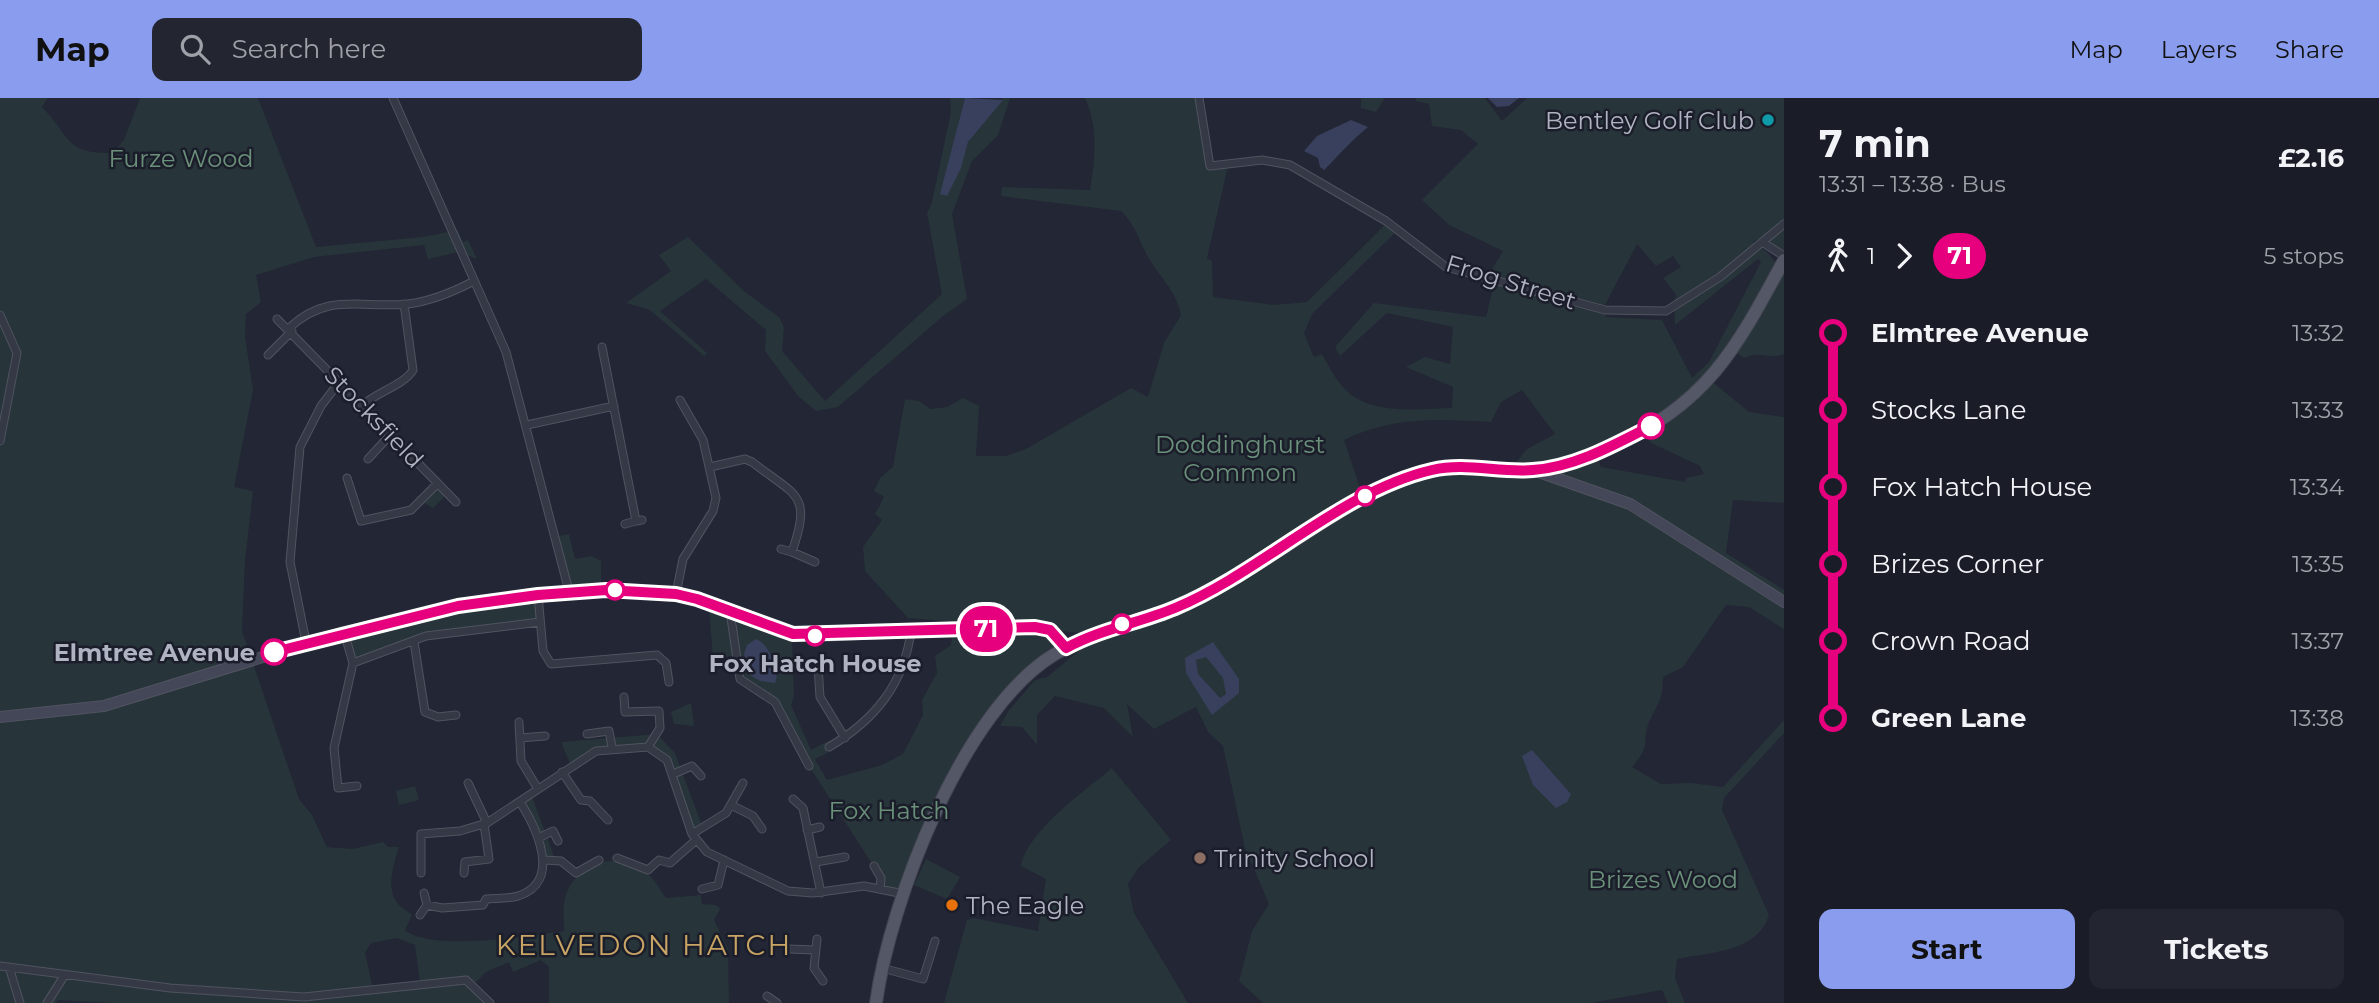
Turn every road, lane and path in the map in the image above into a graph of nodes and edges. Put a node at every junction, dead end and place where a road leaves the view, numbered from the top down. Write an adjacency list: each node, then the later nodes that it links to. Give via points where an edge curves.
1 (393, 98): 6 (street)
2 (1199, 98): 4 (street, Frog Street, via 1210,166 1262,160 1290,165 1386,220 1446,267 1501,284 1605,310 1666,311)
3 (1784, 224): 4 (street, Frog Street)
4 (1762, 242): 5 (street)
5 (1784, 258): 21 (main road, via 1733,349 1668,418 1606,449)
6 (474, 281): 7 (street, via 436,298); 17 (street, via 506,352)
7 (404, 304): 10 (street, via 334,305 308,314); 15 (street, via 413,370)
8 (0, 315): 19 (street, via 17,353)
9 (277, 319): 10 (street, Stocksfield)
10 (290, 330): 12 (street); 13 (street, Stocksfield)
11 (602, 347): 16 (street)
12 (268, 355)
13 (340, 381): 15 (street, Stocksfield); 40 (street, via 300,447 290,562)
14 (680, 400): 22 (street, via 703,440)
15 (364, 404): 18 (street, Stocksfield)
16 (614, 406): 17 (street); 28 (street, via 639,521)
17 (527, 425): 32 (street)
18 (391, 434): 20 (street); 26 (street, Stocksfield)
19 (0, 441)
20 (368, 458)
21 (1560, 464): 23 (main road); 25 (street)
22 (710, 467): 30 (street, via 745,459 792,493 802,505 803,516); 33 (street, via 716,498 713,511 683,559)
23 (1534, 470): 25 (street); 42 (main road, via 1463,466 1432,470 1363,497 1245,571 1175,608 1104,630)
24 (347, 478): 26 (street, via 361,521 411,510)
25 (1559, 479): 35 (street, via 1630,504)
26 (437, 484): 27 (street, Stocksfield)
27 (456, 502)
28 (625, 524)
29 (781, 549): 30 (street)
30 (792, 552): 31 (street)
31 (815, 562)
32 (569, 591): 33 (street); 34 (street)
33 (676, 594): 36 (street)
34 (538, 595): 37 (street); 39 (street, via 458,606)
35 (1784, 602)
36 (730, 611): 38 (street, via 793,634); 57 (street, via 740,679 775,702)
37 (540, 622): 41 (street, via 426,636); 45 (street, via 544,656 551,664 656,655 666,663)
38 (911, 631): 42 (street, via 1035,627 1050,630); 53 (street, via 893,688 864,724)
39 (344, 632): 40 (street); 43 (street)
40 (306, 642): 48 (street, via 126,701)
41 (414, 642): 43 (street); 47 (street, via 425,712 438,717)
42 (1066, 648): 89 (main road, via 1027,676 978,735 954,778)
43 (353, 663): 63 (street, via 334,748 334,791)
44 (818, 666): 53 (street, via 820,697)
45 (669, 682)
46 (624, 697): 55 (street, via 625,712 659,712 660,728)
47 (456, 715)
48 (0, 717)
49 (519, 722): 52 (street)
50 (587, 734): 54 (street, via 609,731)
51 (545, 736): 52 (street)
52 (520, 738): 64 (street, via 520,759)
53 (845, 738): 56 (street)
54 (612, 747): 55 (street); 58 (street, via 596,751)
55 (648, 747): 60 (street, via 667,760)
56 (829, 747)
57 (809, 766)
58 (562, 772): 64 (street); 68 (street, via 581,800 590,801)
59 (701, 776): 60 (street, via 692,766)
60 (674, 777): 73 (street)
61 (468, 783): 69 (street)
62 (743, 783): 67 (street)
63 (357, 786)
64 (538, 789): 66 (street)
65 (793, 799): 72 (street, via 803,808)
66 (520, 802): 69 (street); 74 (street)
67 (731, 805): 71 (street, via 753,816); 73 (street)
68 (608, 820)
69 (485, 823): 83 (street, via 460,831 421,834); 84 (street, via 489,859 465,862)
70 (821, 827): 72 (street)
71 (762, 829)
72 (807, 830): 81 (street)
73 (693, 837): 77 (street, via 670,863 659,860 648,870); 80 (street)
74 (538, 838): 75 (street, via 553,831); 78 (street)
75 (558, 841)
76 (845, 857): 81 (street)
77 (617, 858)
78 (544, 860): 79 (street, via 561,861 576,873); 90 (street, via 535,884 518,896 485,899 484,905 463,908)
79 (599, 860)
80 (724, 860): 85 (street, via 718,885); 87 (street, via 788,891)
81 (816, 862): 87 (street)
82 (874, 866): 86 (street, via 881,878)
83 (421, 873)
84 (464, 873)
85 (702, 889)
86 (880, 889): 87 (street, via 864,886); 89 (street)
87 (821, 892)
88 (424, 893): 90 (street)
89 (904, 894): 98 (main road)
90 (427, 905): 91 (street)
91 (419, 915)
92 (817, 939): 95 (street)
93 (935, 941): 98 (street, via 923,979)
94 (789, 949): 95 (street)
95 (815, 950): 100 (street, via 814,968)
96 (0, 966): 97 (street)
97 (9, 967): 99 (street); 102 (street)
98 (882, 968): 106 (main road)
99 (64, 976): 103 (street); 104 (street, via 304,997 466,980)
100 (822, 981)
101 (767, 996): 105 (street)
102 (20, 1003)
103 (47, 1003)
104 (490, 1003)
105 (777, 1003)
106 (876, 1003)

